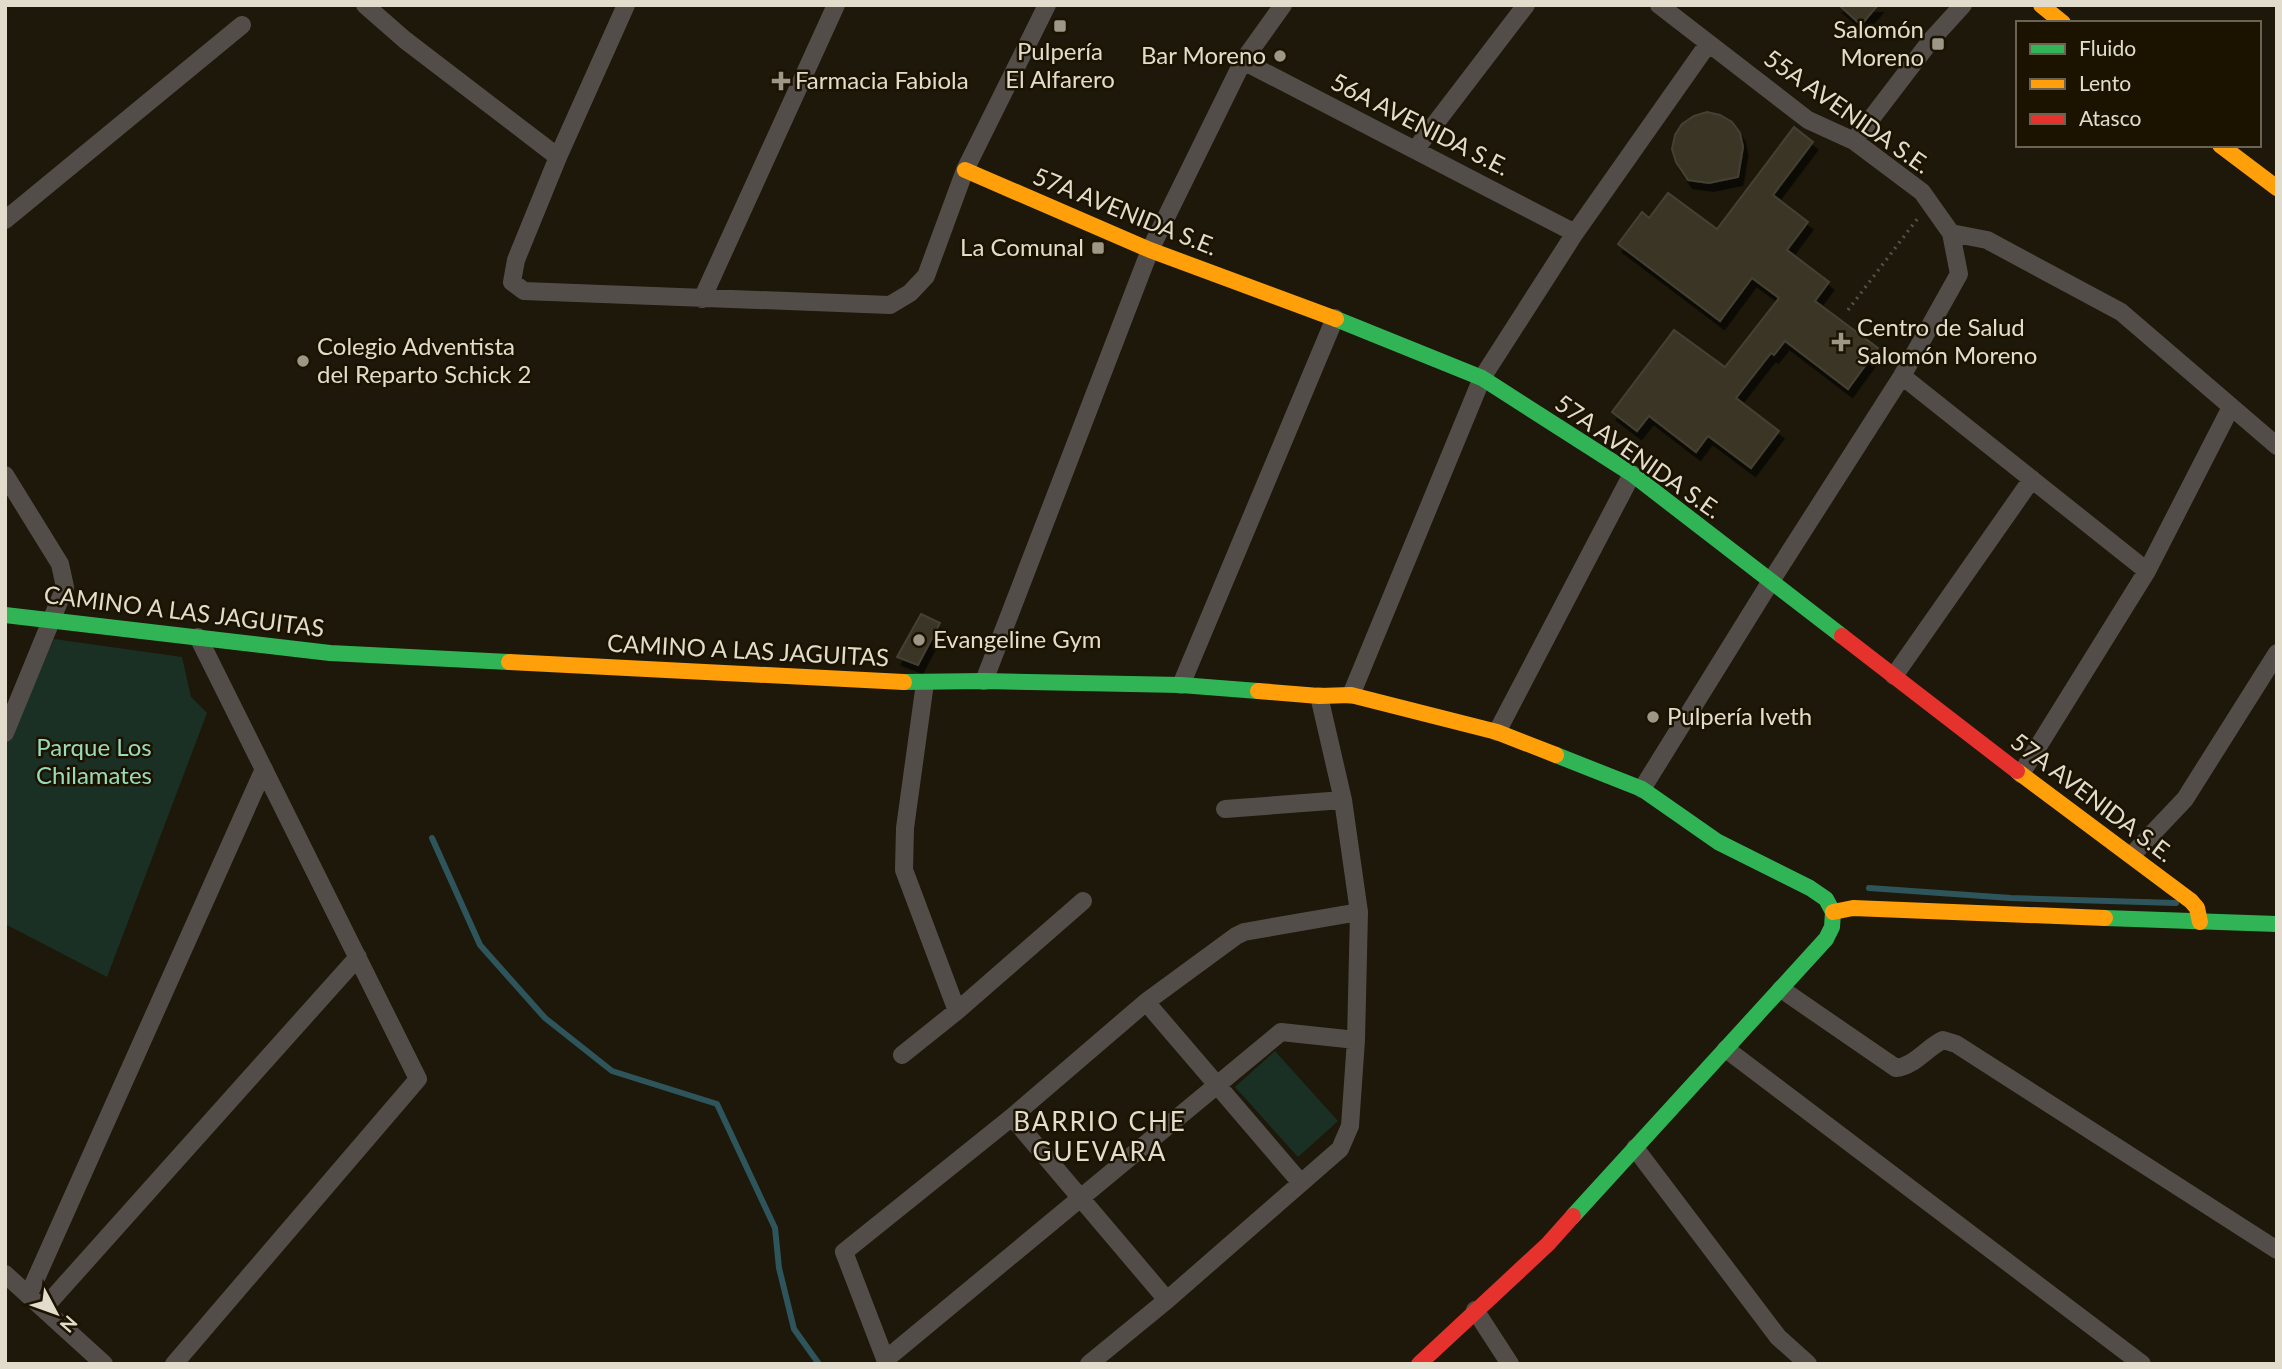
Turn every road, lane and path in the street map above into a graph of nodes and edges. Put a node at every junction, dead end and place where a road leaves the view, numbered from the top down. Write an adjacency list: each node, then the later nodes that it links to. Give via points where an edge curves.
1 (365, 5): 17 (street)
2 (626, 5): 17 (street)
3 (835, 5): 25 (street)
4 (1047, 5): 18 (street)
5 (1283, 5): 13 (street)
6 (1526, 5): 16 (street)
7 (1659, 5): 12 (street, 55A AVENIDA S.E.)
8 (1963, 5): 14 (street)
9 (2041, 5): 10 (street)
10 (2061, 21)
11 (242, 25): 21 (street)
12 (1708, 44): 14 (street, 55A AVENIDA S.E., via 1808,120); 22 (street)
13 (1243, 61): 16 (street, 56A AVENIDA S.E.); 24 (street)
14 (1854, 141): 20 (street, 55A AVENIDA S.E.)
15 (2223, 147): 19 (street)
16 (1415, 150): 22 (street, 56A AVENIDA S.E.)
17 (558, 158): 25 (street, via 516,260 512,282 524,291)
18 (965, 170): 24 (street, 57A AVENIDA S.E.); 25 (street, via 926,276 910,293 890,304)
19 (2277, 188)
20 (1930, 203): 23 (street, 55A AVENIDA S.E.); 26 (path)
21 (5, 220)
22 (1575, 233): 29 (street)
23 (1951, 233): 28 (street, via 1958,274); 30 (street, via 1987,240 2121,312)
24 (1150, 250): 27 (street, 57A AVENIDA S.E.); 42 (street)
25 (702, 299)
26 (1848, 310)
27 (1335, 318): 29 (street, 57A AVENIDA S.E.); 44 (street)
28 (1902, 376): 34 (street); 36 (street)
29 (1482, 378): 32 (street, 57A AVENIDA S.E.); 45 (street)
30 (2231, 407): 31 (street); 35 (street)
31 (2277, 446)
32 (1632, 474): 36 (street, 57A AVENIDA S.E.); 47 (street)
33 (5, 475): 38 (street, via 60,565 65,587)
34 (2032, 479): 35 (street); 41 (street)
35 (2147, 571): 50 (street)
36 (1771, 581): 41 (street, 57A AVENIDA S.E.); 51 (street)
37 (5, 615): 38 (street, CAMINO A LAS JAGUITAS)
38 (53, 619): 39 (street, CAMINO A LAS JAGUITAS); 48 (street)
39 (198, 636): 43 (street, CAMINO A LAS JAGUITAS, via 330,653); 49 (street)
40 (2277, 653): 54 (street, via 2185,799)
41 (1894, 676): 50 (street, 57A AVENIDA S.E.)
42 (984, 681): 43 (street, CAMINO A LAS JAGUITAS); 44 (street, CAMINO A LAS JAGUITAS)
43 (925, 683): 63 (street, via 905,828 904,870)
44 (1181, 685): 46 (street, CAMINO A LAS JAGUITAS)
45 (1351, 695): 46 (street, CAMINO A LAS JAGUITAS); 47 (street, CAMINO A LAS JAGUITAS)
46 (1319, 696): 52 (street)
47 (1497, 732): 51 (street, CAMINO A LAS JAGUITAS)
48 (5, 733)
49 (264, 769): 60 (street); 74 (street)
50 (2021, 775): 54 (street, 57A AVENIDA S.E.)
51 (1642, 789): 57 (street, CAMINO A LAS JAGUITAS, via 1718,842 1810,888 1826,899)
52 (1343, 800): 53 (street); 56 (street)
53 (1225, 809)
54 (2132, 855): 58 (street, 57A AVENIDA S.E., via 2191,901)
55 (1083, 901): 63 (street)
56 (1359, 912): 62 (street, via 1244,932); 64 (street)
57 (1833, 912): 58 (street, via 1853,908); 61 (street, via 1826,939)
58 (2200, 922): 59 (street)
59 (2277, 924)
60 (358, 957): 76 (street); 80 (street, via 418,1079)
61 (1781, 989): 65 (street); 72 (street, via 1896,1068 1908,1066 1943,1040 1956,1044)
62 (1146, 1002): 67 (street); 68 (street)
63 (957, 1011): 66 (street)
64 (1356, 1040): 67 (street, via 1281,1032); 70 (street, via 1350,1126 1340,1149)
65 (1726, 1049): 69 (street); 85 (street)
66 (902, 1055)
67 (1217, 1084): 70 (street); 71 (street)
68 (1012, 1117): 71 (street); 78 (street, via 844,1252)
69 (1635, 1148): 77 (street, via 1548,1244); 84 (street, via 1778,1337)
70 (1301, 1183): 75 (street)
71 (1079, 1197): 75 (street); 78 (street)
72 (2277, 1250)
73 (5, 1273): 74 (street)
74 (29, 1294): 76 (street)
75 (1167, 1300): 81 (street)
76 (44, 1308): 79 (street)
77 (1475, 1310): 82 (street); 83 (street)
78 (886, 1362)
79 (104, 1364)
80 (174, 1364)
81 (1089, 1364)
82 (1419, 1364)
83 (1510, 1364)
84 (1808, 1364)
85 (2142, 1364)

